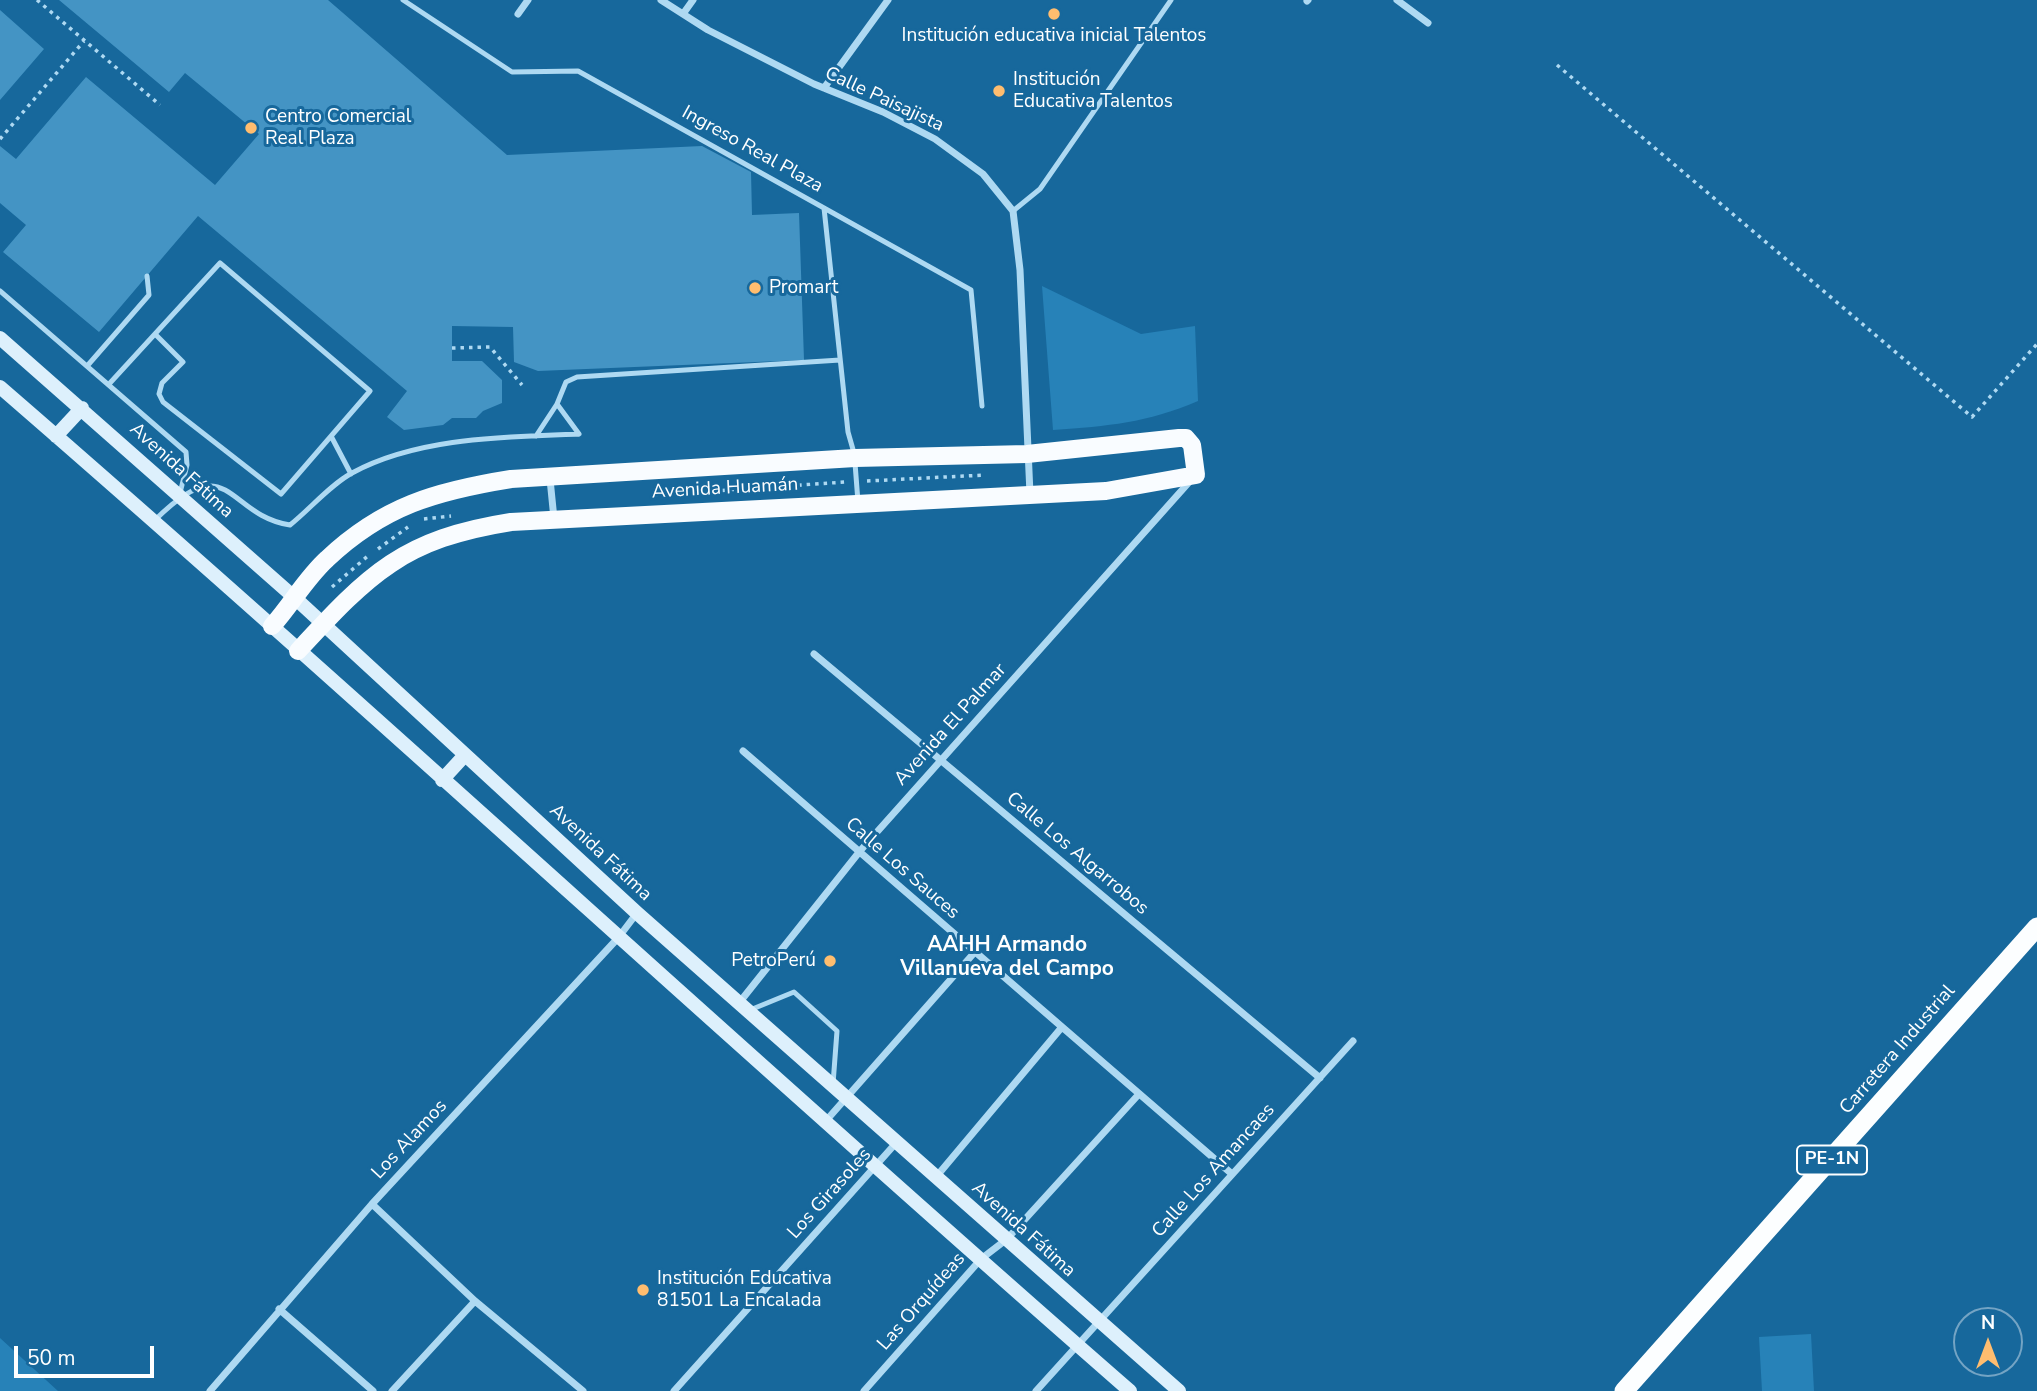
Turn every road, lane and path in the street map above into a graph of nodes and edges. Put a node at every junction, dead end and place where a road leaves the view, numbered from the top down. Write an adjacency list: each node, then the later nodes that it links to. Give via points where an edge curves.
1 (37, 0): 12 (path)
2 (403, 0): 17 (lane, Ingreso Real Plaza, via 512,72 578,72)
3 (528, 0): 9 (street)
4 (661, 0): 10 (street, Calle Paisajista)
5 (693, 0): 10 (street)
6 (888, 0): 14 (street)
7 (1171, 0): 18 (lane, via 1040,189)
8 (1397, 0): 11 (street)
9 (518, 14)
10 (683, 14): 14 (street, Calle Paisajista)
11 (1428, 23)
12 (84, 41): 15 (path); 16 (path)
13 (1558, 65): 23 (path, via 1972,416)
14 (824, 88): 18 (street, Calle Paisajista, via 935,139 983,174)
15 (160, 105)
16 (0, 139)
17 (824, 208): 25 (lane, Ingreso Real Plaza); 31 (lane, via 971,290)
18 (1013, 211): 36 (street, via 1020,270)
19 (147, 276): 26 (lane, via 149,295)
20 (0, 291): 26 (lane)
21 (155, 334): 27 (lane); 34 (lane, via 183,362 162,383 159,394 163,402 281,494); 34 (lane, via 220,263 370,391)
22 (0, 338): 32 (main road, Avenida Fátima)
23 (2037, 344)
24 (452, 348): 28 (path, via 490,347)
25 (840, 360): 30 (lane, via 577,377 566,382); 37 (lane, Ingreso Real Plaza)
26 (88, 365): 27 (lane)
27 (110, 383): 42 (lane, via 186,452)
28 (522, 385)
29 (0, 387): 33 (main road)
30 (557, 404): 35 (lane); 35 (lane, via 579,434)
31 (982, 406)
32 (82, 408): 33 (main road); 42 (main road, Avenida Fátima)
33 (56, 436): 45 (main road)
34 (331, 436): 38 (lane)
35 (536, 436): 38 (lane, via 460,441 405,454)
36 (1027, 454): 37 (main road, Avenida Huamán); 39 (main road, Avenida Huamán, via 1186,438 1192,445); 41 (street)
37 (855, 458): 40 (main road, Avenida Huamán); 43 (lane, Ingreso Real Plaza)
38 (352, 474): 42 (lane, via 290,525 275,523 221,486)
39 (1196, 475): 41 (main road, Avenida Huamán, via 1106,491); 53 (street, Avenida El Palmar)
40 (550, 478): 44 (street); 46 (main road, Avenida Huamán, via 456,488 412,501 326,560)
41 (1030, 495): 43 (main road, Avenida Huamán)
42 (179, 496): 45 (lane); 46 (main road, Avenida Fátima)
43 (858, 502): 44 (main road, Avenida Huamán)
44 (554, 520): 47 (main road, Avenida Huamán, via 471,528 430,540 388,563)
45 (153, 522): 48 (main road)
46 (295, 598): 47 (main road, Avenida Fátima); 48 (main road, Avenida Huamán)
47 (323, 624): 49 (main road, Avenida Huamán); 52 (main road, Avenida Fátima)
48 (272, 626): 49 (main road)
49 (298, 651): 54 (main road)
50 (814, 654): 53 (street, Calle Los Algarrobos)
51 (743, 751): 55 (street, Calle Los Sauces)
52 (465, 755): 54 (main road); 56 (main road, Avenida Fátima)
53 (940, 760): 55 (street, Avenida El Palmar); 63 (street, Calle Los Algarrobos)
54 (442, 780): 58 (main road)
55 (860, 851): 59 (street, Calle Los Sauces); 60 (street, Avenida El Palmar)
56 (637, 913): 58 (street, Los Alamos); 60 (main road, Avenida Fátima)
57 (2037, 928): 88 (highway, Carretera Industrial / PE-1N)
58 (618, 939): 67 (main road); 72 (street, Los Alamos)
59 (974, 953): 61 (street, Calle Los Sauces); 66 (street)
60 (743, 1007): 64 (main road, Avenida Fátima); 64 (lane, via 794,992 837,1031)
61 (1062, 1027): 65 (street, Calle Los Sauces); 71 (street)
62 (1353, 1041): 63 (street, Calle Los Amancaes)
63 (1320, 1077): 70 (street, Calle Los Amancaes)
64 (833, 1087): 66 (main road, Avenida Fátima)
65 (1139, 1094): 70 (street, Calle Los Sauces); 73 (street, Las Orquídeas)
66 (845, 1098): 67 (street); 68 (main road, Avenida Fátima)
67 (824, 1123): 69 (main road)
68 (896, 1143): 69 (street, Los Girasoles); 71 (main road, Avenida Fátima)
69 (876, 1166): 74 (main road); 83 (street, Los Girasoles)
70 (1232, 1174): 77 (street, Calle Los Amancaes)
71 (935, 1178): 73 (main road, Avenida Fátima)
72 (372, 1204): 75 (street); 76 (street, Los Alamos)
73 (1007, 1239): 74 (street, Las Orquídeas); 77 (main road, Avenida Fátima)
74 (981, 1259): 78 (main road); 84 (street, Las Orquídeas)
75 (475, 1301): 81 (street); 82 (street)
76 (279, 1309): 79 (street, Los Alamos); 80 (street)
77 (1100, 1324): 78 (street); 87 (main road, Avenida Fátima)
78 (1077, 1345): 85 (street); 86 (main road)
79 (210, 1391)
80 (373, 1391)
81 (392, 1391)
82 (583, 1391)
83 (674, 1391)
84 (864, 1391)
85 (1037, 1391)
86 (1130, 1391)
87 (1179, 1391)
88 (1624, 1391)

